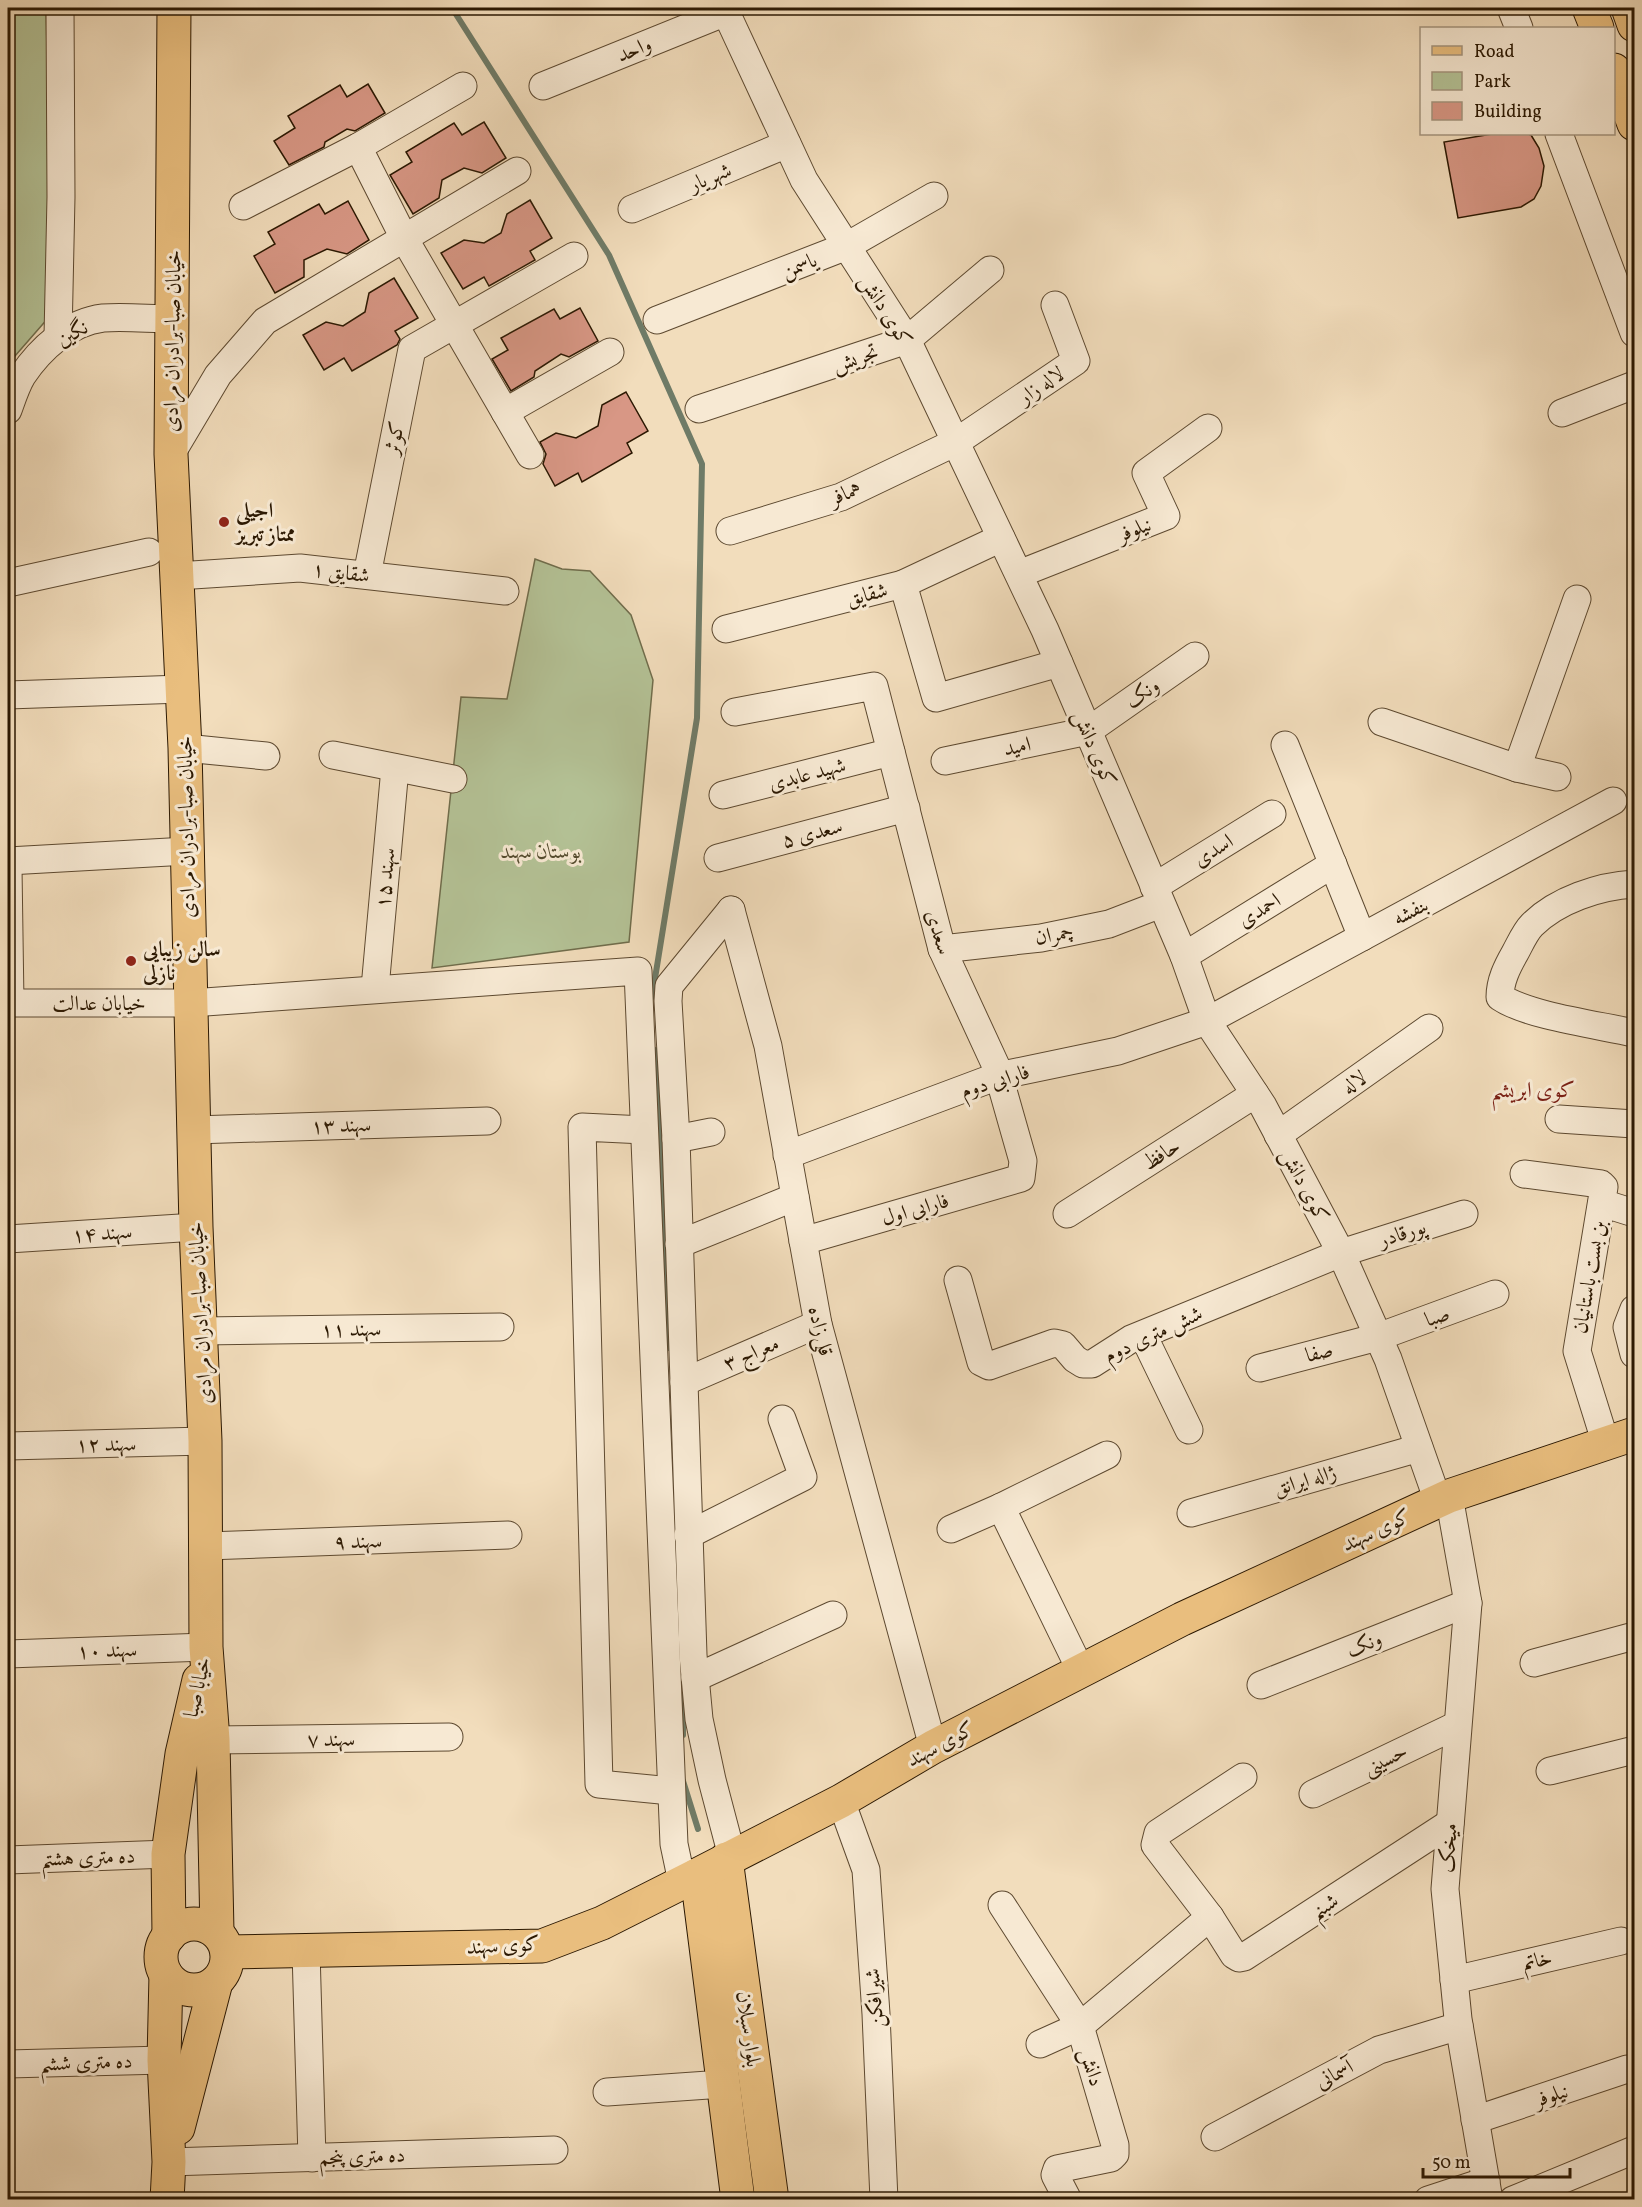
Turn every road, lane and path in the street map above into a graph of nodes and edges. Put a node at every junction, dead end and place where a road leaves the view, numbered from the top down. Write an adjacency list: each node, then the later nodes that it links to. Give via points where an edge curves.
1 (60, 8): 30 (street)
2 (174, 8): 26 (main road, خیابان صبا-برادران مرادی)
3 (1511, 8): 8 (street)
4 (1589, 8): 9 (main road)
5 (1628, 8): 7 (main road)
6 (725, 10): 12 (street, واحد); 15 (street, کوی دانش)
7 (1635, 25)
8 (1519, 27)
9 (1597, 27)
10 (1615, 73): 13 (main road)
11 (463, 86): 16 (street)
12 (543, 86)
13 (1635, 124)
14 (1560, 135): 29 (street)
15 (788, 144): 20 (street, شهریار); 22 (street, کوی دانش, via 804,180)
16 (358, 147): 19 (street); 21 (street)
17 (517, 171): 21 (street)
18 (934, 196): 22 (street, یاسمن)
19 (243, 206)
20 (632, 209)
21 (404, 238): 28 (street); 40 (street, via 265,321 218,375)
22 (847, 246): 27 (street, یاسمن); 31 (street, کوی دانش)
23 (574, 256): 28 (street)
24 (990, 270): 31 (street, تجریش)
25 (1055, 305): 39 (street, لاله زار, via 1076,361)
26 (172, 319): 30 (street, نگین, via 102,318); 40 (main road, خیابان صبا-برادران مرادی)
27 (657, 320)
28 (455, 326): 36 (street); 46 (street, کوثر, via 412,349)
29 (1635, 333)
30 (58, 337): 34 (street, نگین, via 40,352 21,377)
31 (907, 340): 35 (street, تجریش); 39 (street, کوی دانش)
32 (610, 352): 36 (street)
33 (1635, 385): 37 (street)
34 (8, 410)
35 (699, 410)
36 (505, 412): 41 (street)
37 (1562, 413)
38 (1209, 428): 45 (street, نیلوفر, via 1146,473 1166,516)
39 (956, 442): 42 (street, همافر, via 841,497); 43 (street, کوی دانش)
40 (171, 454): 47 (main road, خیابان صبا-برادران مرادی)
41 (530, 455)
42 (730, 531)
43 (1001, 538): 45 (street, کوی دانش); 49 (street, شقایق)
44 (149, 552): 48 (street)
45 (1019, 574): 54 (street, کوی دانش)
46 (367, 575): 47 (street, شقایق ۱, via 300,568); 50 (street, شقایق ۱)
47 (177, 576): 55 (main road, خیابان صبا-برادران مرادی)
48 (8, 583)
49 (903, 585): 52 (street, شقایق); 54 (street, via 936,698)
50 (505, 591)
51 (1576, 598): 67 (street)
52 (726, 629)
53 (1196, 656): 59 (street, ونک)
54 (1059, 663): 59 (street, کوی دانش)
55 (182, 690): 56 (street); 61 (main road, خیابان صبا-برادران مرادی)
56 (8, 695)
57 (735, 712): 62 (street, سعدی, via 874,686)
58 (1382, 722): 67 (street)
59 (1088, 731): 65 (street, امید); 80 (street, کوی دانش)
60 (1285, 745): 77 (street)
61 (185, 748): 64 (street); 74 (main road, خیابان صبا-برادران مرادی)
62 (891, 752): 70 (street, شهید عابدی); 72 (street, سعدی)
63 (333, 755): 66 (street)
64 (266, 756)
65 (945, 761)
66 (395, 768): 69 (street); 85 (street, سهند ۱۵)
67 (1518, 768): 68 (street)
68 (1557, 777)
69 (453, 779)
70 (723, 795)
71 (1613, 801): 82 (street, بنفشه)
72 (906, 808): 75 (street, سعدی ۵); 83 (street, سعدی)
73 (1272, 814): 80 (street, اسدی)
74 (187, 851): 76 (street); 87 (main road, خیابان صبا-برادران مرادی)
75 (718, 858)
76 (8, 861)
77 (1334, 864): 82 (street); 84 (street, احمدی)
78 (8, 868): 81 (street)
79 (1635, 884): 90 (street, via 1593,891 1554,909 1530,926 1500,986 1500,997 1509,1003)
80 (1158, 895): 83 (street, چمران, via 1109,924 1041,938); 84 (street, کوی دانش)
81 (8, 921): 86 (street)
82 (1362, 937): 88 (street, بنفشه)
83 (942, 949): 91 (street, سعدی)
84 (1184, 957): 88 (street, کوی دانش)
85 (375, 988): 87 (street, خیابان عدالت); 97 (street, خیابان عدالت, via 638,971)
86 (9, 1003): 87 (street, خیابان عدالت)
87 (191, 1003): 96 (main road, خیابان صبا-برادران مرادی)
88 (1207, 1021): 91 (street, فارابی دوم, via 1118,1051); 92 (street, کوی دانش)
89 (1429, 1028): 99 (street, لاله)
90 (1635, 1033)
91 (998, 1076): 101 (street, فارابی دوم); 102 (street, سعدی)
92 (1255, 1094): 99 (street, کوی دانش); 107 (street, حافظ)
93 (1559, 1119): 95 (street)
94 (487, 1121): 96 (street, سهند ۱۳)
95 (1635, 1125)
96 (194, 1130): 109 (main road, خیابان صبا-برادران مرادی)
97 (644, 1130): 155 (street); 155 (street, via 582,1127 599,1784)
98 (711, 1132): 100 (street)
99 (1278, 1135): 113 (street, کوی دانش)
100 (676, 1139): 101 (street, قلی‌زاده, via 669,986 731,910 768,1046); 112 (street)
101 (787, 1155): 104 (street, قلی‌زاده)
102 (1023, 1172): 111 (street, فارابی اول, via 1020,1178)
103 (1524, 1174): 105 (street, بن بست باستانیان, via 1601,1184 1605,1191)
104 (795, 1197): 111 (street, قلی‌زاده); 112 (street)
105 (1602, 1203): 106 (street); 127 (street, بن بست باستانیان, via 1576,1351)
106 (1635, 1213)
107 (1067, 1214)
108 (1464, 1214): 113 (street, پورقادر)
109 (196, 1227): 110 (street, سهند ۱۴); 119 (main road, خیابان صبا-برادران مرادی)
110 (8, 1239)
111 (803, 1241): 117 (street, قلی‌زاده)
112 (679, 1244): 124 (street)
113 (1341, 1253): 120 (street, شش متری دوم); 121 (street, کوی دانش)
114 (958, 1281): 120 (street, شش متری دوم, via 985,1365 1054,1343 1063,1345 1083,1364 1092,1364)
115 (1495, 1294): 121 (street, صبا)
116 (1635, 1309): 122 (street, via 1627,1327)
117 (818, 1324): 124 (street, معراج ۳); 151 (street, قلی‌زاده)
118 (500, 1327): 119 (street, سهند ۱۱)
119 (202, 1331): 128 (main road, خیابان صبا-برادران مرادی)
120 (1143, 1335): 126 (street)
121 (1378, 1337): 123 (street, صفا); 130 (street, کوی دانش)
122 (1635, 1354)
123 (1260, 1368)
124 (684, 1382): 137 (street)
125 (782, 1419): 137 (street, via 803,1477)
126 (1189, 1430)
127 (1620, 1439): 132 (main road, کوی سهند)
128 (206, 1441): 129 (street, سهند ۱۲); 138 (main road, خیابان صبا-برادران مرادی)
129 (8, 1446)
130 (1419, 1448): 132 (street, کوی دانش); 134 (street, ژاله ایرانق)
131 (1107, 1455): 133 (street)
132 (1443, 1498): 139 (street, میخک); 145 (main road, کوی سهند)
133 (1001, 1507): 135 (street); 145 (street)
134 (1191, 1513)
135 (951, 1529)
136 (508, 1535): 138 (street, سهند ۹)
137 (688, 1535): 146 (street)
138 (207, 1546): 142 (main road, خیابان صبا-برادران مرادی)
139 (1468, 1603): 147 (street, ونک); 148 (street, میخک)
140 (833, 1615): 146 (street)
141 (1635, 1636): 144 (street)
142 (206, 1647): 143 (street, سهند ۱۰); 150 (main road, خیابا صبا); 159 (main road, خیابا صبا, via 182,1754)
143 (8, 1654)
144 (1534, 1663)
145 (1081, 1671): 151 (main road, کوی سهند)
146 (695, 1678): 160 (street, via 699,1719)
147 (1261, 1685)
148 (1457, 1725): 156 (street, حسینی); 158 (street, میخک)
149 (449, 1737): 150 (street, سهند ۷)
150 (213, 1740): 167 (main road, خیابا صبا)
151 (933, 1747): 157 (main road, کوی سهند)
152 (1635, 1750): 153 (street)
153 (1550, 1771)
154 (1243, 1777): 164 (street, شبنم, via 1158,1833 1155,1839 1155,1845)
155 (671, 1791): 162 (street, via 674,1844)
156 (1312, 1794)
157 (842, 1801): 160 (main road, کوی سهند); 190 (street, شیر‌افکن, via 866,1870)
158 (1450, 1823): 164 (street, شبنم, via 1244,1957 1234,1954); 170 (street, میخک, via 1445,1889)
159 (168, 1854): 161 (street, ده متری هشتم); 165 (main road, خیابا صبا)
160 (729, 1858): 162 (main road, کوی سهند); 189 (main road, بلوار سبلان)
161 (8, 1860)
162 (689, 1879): 168 (main road, کوی سهند, via 602,1923 542,1946); 178 (main road, بلوار سبلان)
163 (1002, 1905): 172 (street, دانش)
164 (1210, 1917): 172 (street)
165 (169, 1936): 167 (main road, via 187,1924 198,1924 208,1926); 169 (main road, via 161,1955)
166 (1621, 1941): 170 (street, خاتم)
167 (222, 1942): 168 (main road, کوی سهند); 171 (main road, via 227,1963)
168 (306, 1951): 184 (street)
169 (166, 1975): 171 (main road, via 174,1983 195,1990); 175 (main road)
170 (1454, 1980): 173 (street, میخک)
171 (216, 1982): 185 (main road)
172 (1080, 2026): 174 (street); 191 (street, دانش, via 1115,2154 1057,2169 1055,2175)
173 (1459, 2026): 180 (street, میخک); 181 (street, آسمانی, via 1379,2050)
174 (1040, 2044)
175 (164, 2060): 176 (street, ده متری ششم); 185 (main road)
176 (8, 2064)
177 (1627, 2069): 180 (street, نیلوفر)
178 (723, 2084): 179 (street); 188 (main road, بلوار سبلان)
179 (608, 2092)
180 (1475, 2120): 186 (street, میخک)
181 (1215, 2137)
182 (554, 2150): 184 (street, ده متری پنجم)
183 (1635, 2150): 193 (street)
184 (312, 2158): 185 (street, ده متری پنجم)
185 (169, 2162): 187 (main road)
186 (1487, 2190): 192 (street)
187 (167, 2199)
188 (738, 2199)
189 (771, 2199)
190 (884, 2199)
191 (1068, 2199)
192 (1428, 2199)
193 (1513, 2199)

